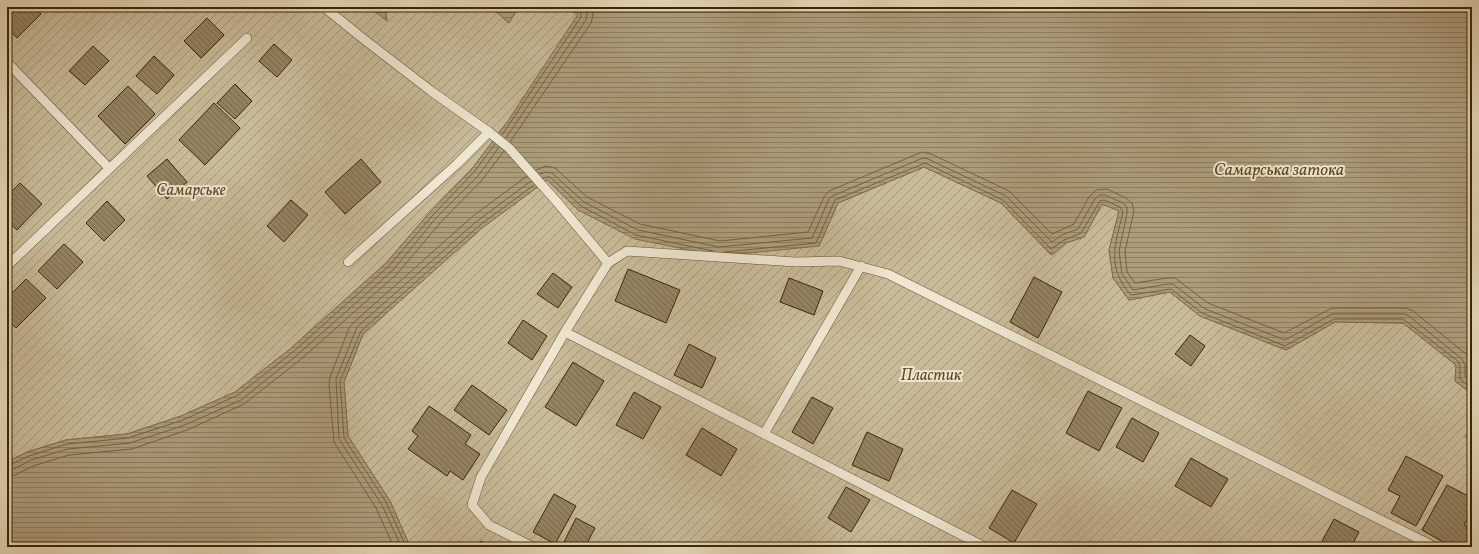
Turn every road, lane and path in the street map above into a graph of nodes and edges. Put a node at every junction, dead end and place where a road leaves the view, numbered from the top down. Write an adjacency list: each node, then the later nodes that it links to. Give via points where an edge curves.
1 (324, 7): 4 (lane, via 431,91)
2 (247, 38): 5 (lane)
3 (7, 62): 5 (lane)
4 (489, 132): 6 (lane); 7 (lane, via 509,148)
5 (109, 168): 8 (lane)
6 (348, 262)
7 (608, 263): 9 (lane, via 626,251 795,262 838,261); 10 (lane)
8 (7, 266)
9 (861, 266): 11 (lane); 14 (lane, via 888,274)
10 (565, 332): 11 (lane); 12 (lane, via 481,477 472,505 489,525)
11 (764, 434): 13 (lane)
12 (533, 547)
13 (985, 547)
14 (1435, 547)

